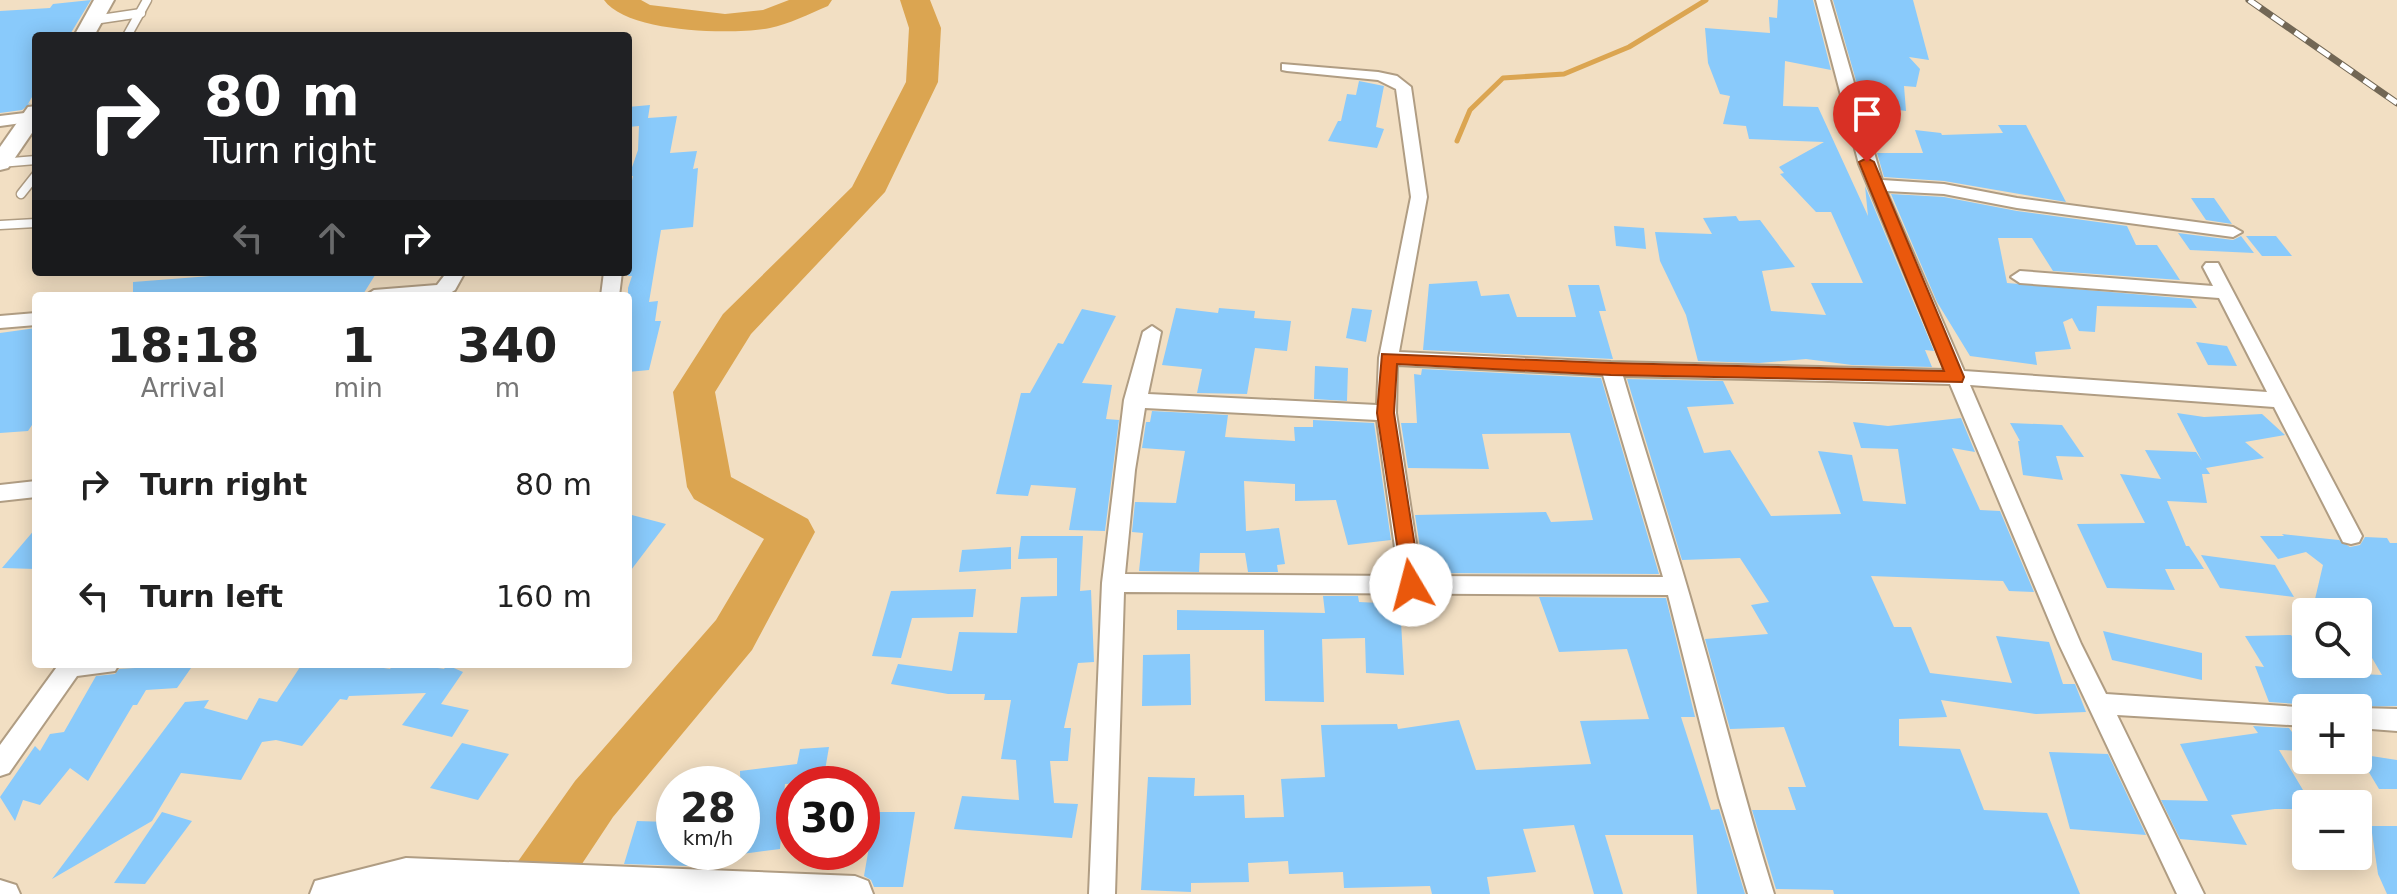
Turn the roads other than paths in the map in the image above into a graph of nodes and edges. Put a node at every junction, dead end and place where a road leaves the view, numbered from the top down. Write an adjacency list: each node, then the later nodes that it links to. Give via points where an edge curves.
1 (104, 0): 5 (street)
2 (147, 0): 4 (lane)
3 (1823, 0): 14 (street)
4 (141, 13): 5 (lane); 6 (lane)
5 (89, 28)
6 (129, 32)
7 (1287, 67): 27 (street, via 1378,76 1403,87 1419,197)
8 (32, 118): 9 (street)
9 (0, 121)
10 (32, 121): 12 (street)
11 (32, 160): 12 (lane)
12 (0, 163)
13 (32, 180): 15 (lane)
14 (1876, 185): 18 (street, via 1944,189); 29 (street)
15 (21, 194)
16 (32, 223): 17 (lane)
17 (0, 225)
18 (2233, 232)
19 (2212, 267): 23 (street)
20 (454, 276): 22 (street, via 441,291)
21 (2020, 277): 23 (street)
22 (428, 292)
23 (2225, 293): 31 (street)
24 (32, 319): 25 (street)
25 (0, 322)
26 (1152, 332): 30 (street)
27 (1388, 358): 28 (street); 32 (street)
28 (1611, 369): 29 (street); 38 (street)
29 (1956, 377): 31 (street); 40 (street)
30 (1134, 400): 32 (street); 36 (street)
31 (2279, 400): 35 (street)
32 (1386, 413): 37 (street)
33 (32, 489): 34 (street)
34 (0, 493)
35 (2351, 536)
36 (1113, 583): 37 (street); 49 (street)
37 (1411, 585): 38 (street)
38 (1676, 586): 50 (street)
39 (69, 668): 44 (street)
40 (2098, 704): 41 (street); 51 (street)
41 (2292, 715)
42 (2372, 719): 43 (street)
43 (2397, 720)
44 (0, 765)
45 (0, 893): 46 (street)
46 (7, 894)
47 (328, 894): 48 (street, via 406,875)
48 (855, 894)
49 (1102, 894)
50 (1761, 894)
51 (2191, 894)

